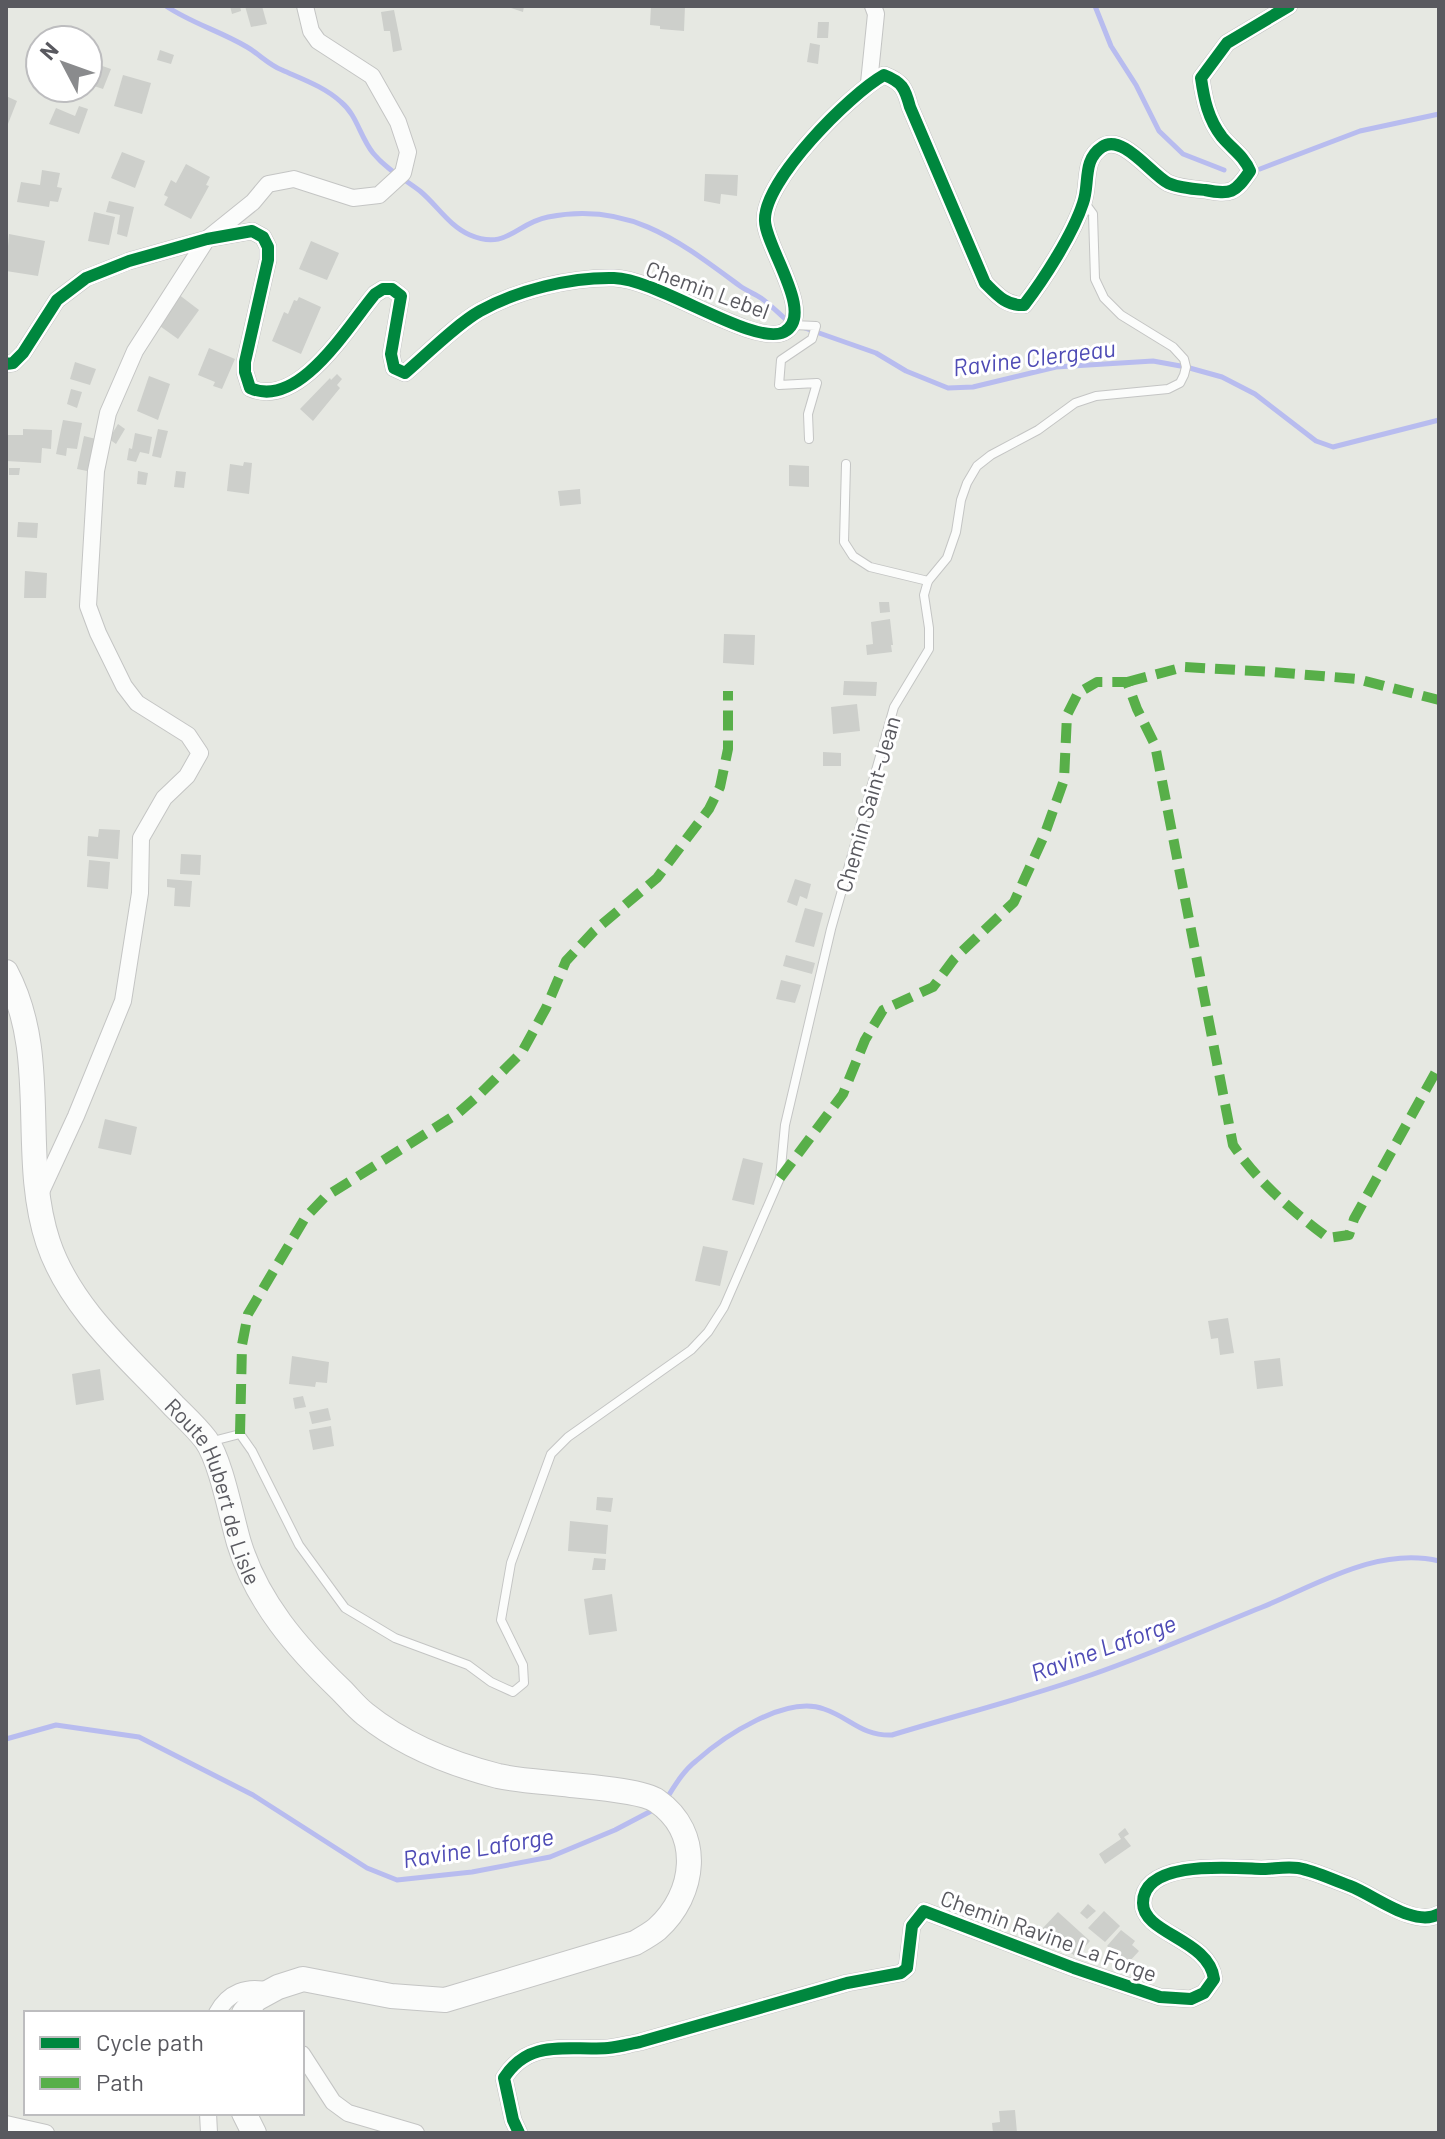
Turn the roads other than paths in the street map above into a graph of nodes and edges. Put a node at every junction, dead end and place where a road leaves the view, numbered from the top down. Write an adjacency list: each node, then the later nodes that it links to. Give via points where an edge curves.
1 (305, 6): 6 (street, via 318,41 372,76 408,152 403,173 379,195 353,198 294,179 268,184)
2 (873, 6): 4 (street)
3 (1289, 6): 5 (street, via 1227,43 1201,78 1205,105 1220,134 1246,159 1250,171 1239,187 1227,194 1177,186 1128,150 1105,144 1093,154)
4 (869, 83): 5 (street, via 884,75 900,81 985,283 1006,302 1024,305 1047,274); 7 (street, Chemin Lebel, via 788,168 766,209 770,246 797,313)
5 (1084, 202): 11 (lane, via 1093,214 1095,279 1104,298 1121,315 1173,347 1184,359 1184,375 1168,389 1075,403 977,466 961,500 947,558)
6 (207, 239): 7 (street, Chemin Lebel, via 252,231 268,247 245,362 250,388 258,392 281,390 309,374 383,289 401,296 391,354 394,368 405,373 479,312 523,294 579,281 617,278 686,300 764,335 783,333); 8 (street, Chemin Lebel, via 86,278 57,300 23,353); 13 (street, via 135,351 108,413 96,471 88,606 130,694 188,735 200,753 141,838 140,893 123,1001)
7 (793, 325): 9 (lane, via 816,326 812,339 781,360 779,385 817,383 808,414)
8 (6, 364)
9 (809, 439)
10 (846, 464): 11 (lane, via 844,542 853,556 870,567)
11 (928, 581): 14 (lane, Chemin Saint-Jean, via 924,595 929,649 894,707 831,929 785,1125 780,1178 708,1332 551,1454 511,1563 501,1620 523,1665 524,1683 513,1692 468,1665 395,1638 345,1608 299,1545 240,1434)
12 (6, 972): 13 (main road, Route Hubert de Lisle, via 22,1009 33,1064)
13 (38, 1199): 14 (main road, Route Hubert de Lisle, via 49,1246 72,1291)
14 (208, 1442): 16 (main road, Route Hubert de Lisle, via 240,1547 261,1595 298,1646 365,1714 427,1753 499,1776 655,1799 674,1818 690,1856 687,1883 677,1903 658,1928 635,1943 445,2000 303,1979)
15 (1439, 1914): 25 (street, Chemin Ravine La Forge, via 1418,1919 1298,1868 1215,1866 1159,1877 1145,1891 1149,1919 1200,1952 1213,1968 1214,1979 1204,1993 1191,1999 1160,1997 924,1911 912,1926 907,1968 901,1973 847,1983 640,2042 541,2050 522,2057 504,2078)
16 (269, 1991): 17 (street, via 253,1987 230,1996); 18 (main road)
17 (219, 2011)
18 (246, 2011)
19 (304, 2057): 24 (street, via 333,2102 348,2113)
20 (245, 2115): 23 (main road)
21 (6, 2124): 22 (street)
22 (46, 2133)
23 (254, 2133)
24 (416, 2133)
25 (519, 2133)

